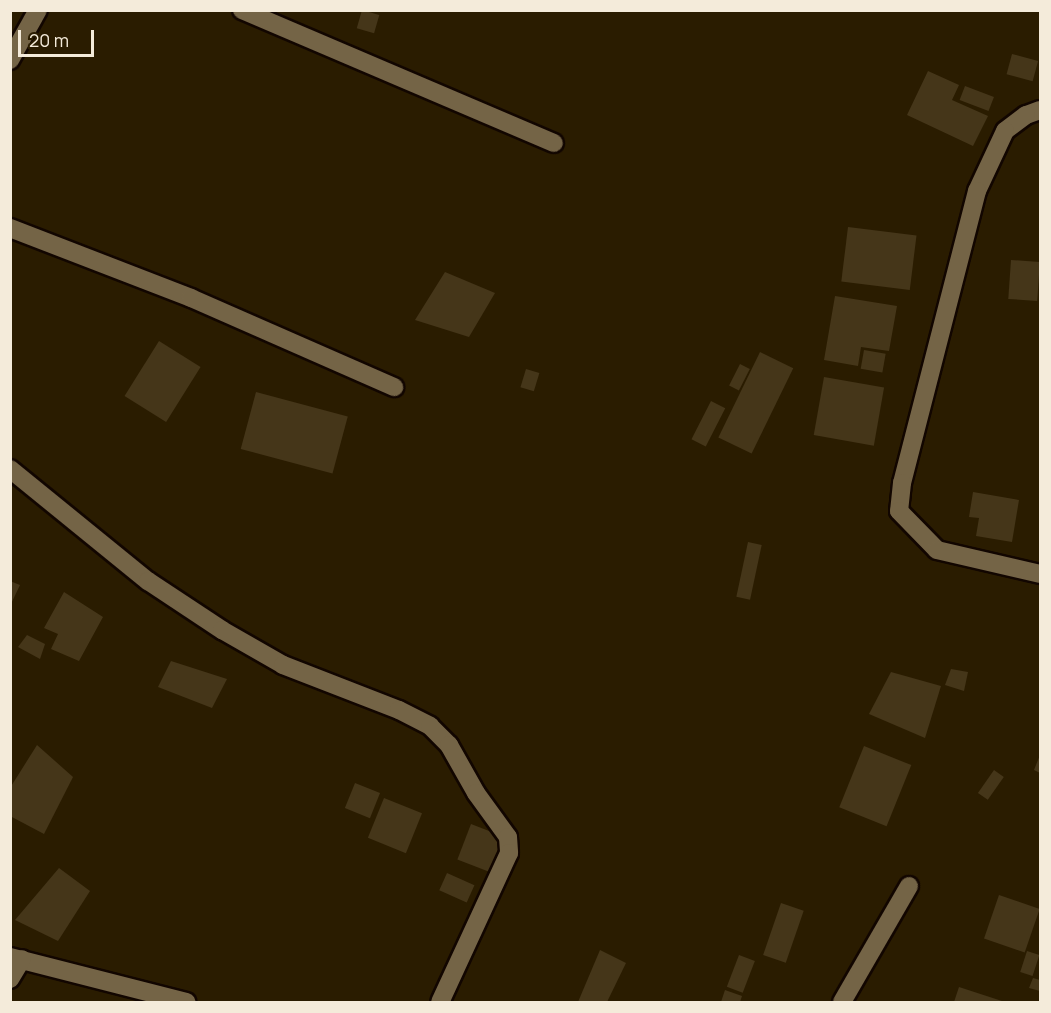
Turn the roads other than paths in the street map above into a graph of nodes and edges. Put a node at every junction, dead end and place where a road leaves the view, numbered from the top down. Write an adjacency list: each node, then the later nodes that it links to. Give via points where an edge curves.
1 (38, 10): 3 (street)
2 (242, 10): 5 (street)
3 (10, 60)
4 (1041, 110): 9 (street, via 1026,114 1005,131 977,191 902,483 899,511 937,550)
5 (554, 143)
6 (10, 228): 7 (street, via 191,298)
7 (394, 387)
8 (10, 469): 14 (street, via 148,581 222,630 283,665 399,710 430,726 449,745 476,793 508,837 509,853)
9 (1041, 574)
10 (909, 886): 15 (street)
11 (16, 958): 12 (street); 13 (street)
12 (10, 979)
13 (186, 1002)
14 (440, 1002)
15 (842, 1002)

